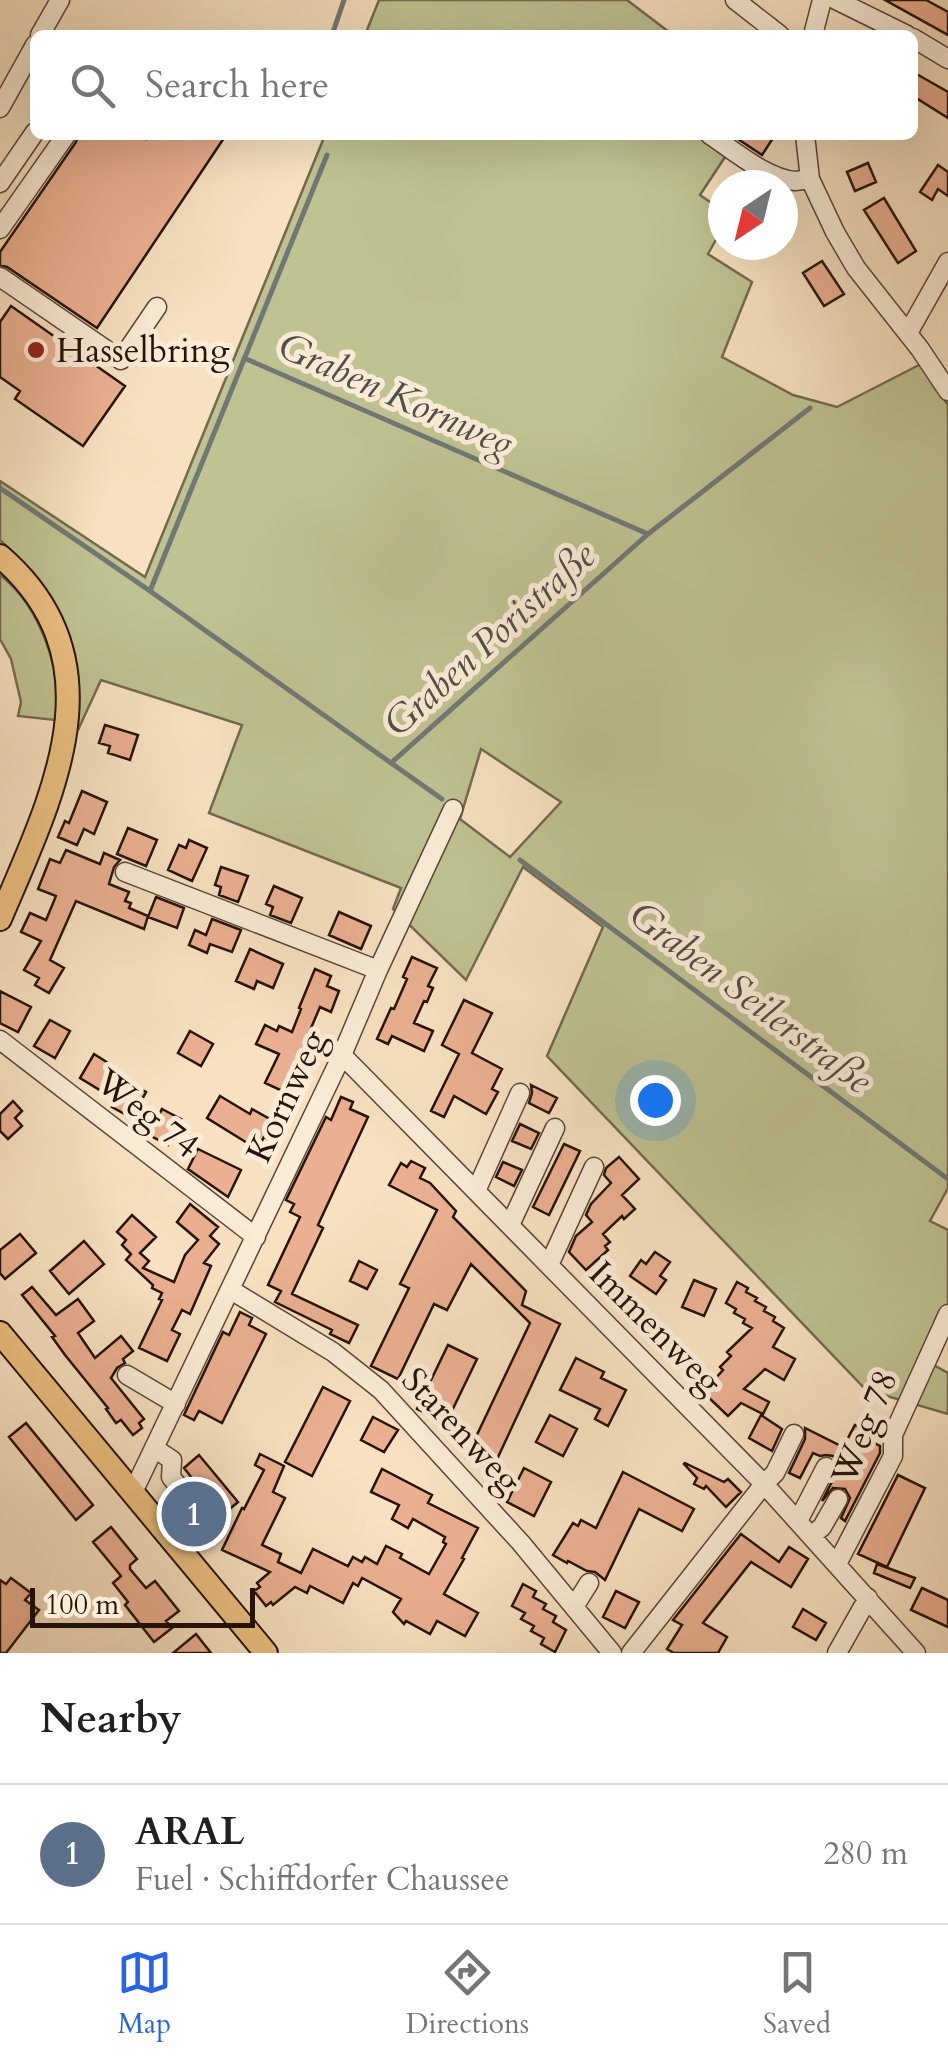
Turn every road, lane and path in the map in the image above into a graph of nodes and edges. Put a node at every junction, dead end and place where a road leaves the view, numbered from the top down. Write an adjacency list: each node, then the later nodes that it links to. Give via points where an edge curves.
1 (60, 0): 5 (street)
2 (734, 0): 6 (street)
3 (822, 0): 7 (street)
4 (836, 0): 8 (street)
5 (43, 30)
6 (773, 30)
7 (814, 30)
8 (896, 30)
9 (918, 42): 11 (street)
10 (30, 53): 12 (street)
11 (948, 59)
12 (0, 108)
13 (30, 139): 18 (street)
14 (63, 140): 20 (street)
15 (718, 140): 17 (street, via 776,175 795,182)
16 (806, 140): 17 (street)
17 (810, 178): 25 (street, via 856,268)
18 (0, 183)
19 (0, 191): 20 (street)
20 (18, 204): 21 (street)
21 (0, 230)
22 (948, 262): 25 (street)
23 (0, 277): 24 (street, via 121,360)
24 (156, 307)
25 (908, 333): 26 (street)
26 (948, 391)
27 (0, 556): 30 (main road, via 46,612 65,663 67,728 41,820)
28 (452, 808): 31 (street, Kornweg)
29 (126, 872): 31 (street)
30 (0, 919)
31 (378, 970): 33 (street, Kornweg)
32 (0, 1040): 39 (street, Weg 74)
33 (342, 1055): 37 (street, Immenweg); 39 (street, Kornweg)
34 (520, 1093): 37 (street)
35 (555, 1128): 38 (street)
36 (594, 1167): 40 (street)
37 (476, 1191): 38 (street, Immenweg)
38 (510, 1225): 40 (street, Immenweg)
39 (256, 1237): 41 (street, Kornweg)
40 (549, 1265): 49 (street, Immenweg)
41 (230, 1290): 45 (street, Kornweg); 57 (street, Starenweg, via 333,1352 381,1390)
42 (948, 1314): 54 (street, Weg 78, via 893,1435 894,1456)
43 (0, 1333): 50 (main road)
44 (128, 1375): 45 (street)
45 (176, 1404): 47 (street, Kornweg)
46 (794, 1434): 49 (street)
47 (154, 1448): 50 (street, Kornweg); 53 (street, via 172,1460 170,1477 210,1527)
48 (826, 1467): 52 (street)
49 (764, 1484): 52 (street, Immenweg); 60 (street)
50 (133, 1492): 53 (main road)
51 (838, 1500): 52 (street, via 822,1527)
52 (805, 1529): 54 (street, Immenweg)
53 (182, 1552): 58 (main road)
54 (837, 1564): 56 (street, Immenweg)
55 (589, 1583): 57 (street)
56 (868, 1598): 61 (street); 62 (street, Immenweg)
57 (574, 1607): 59 (street, Starenweg)
58 (266, 1653)
59 (612, 1653)
60 (632, 1653)
61 (836, 1653)
62 (916, 1653)

